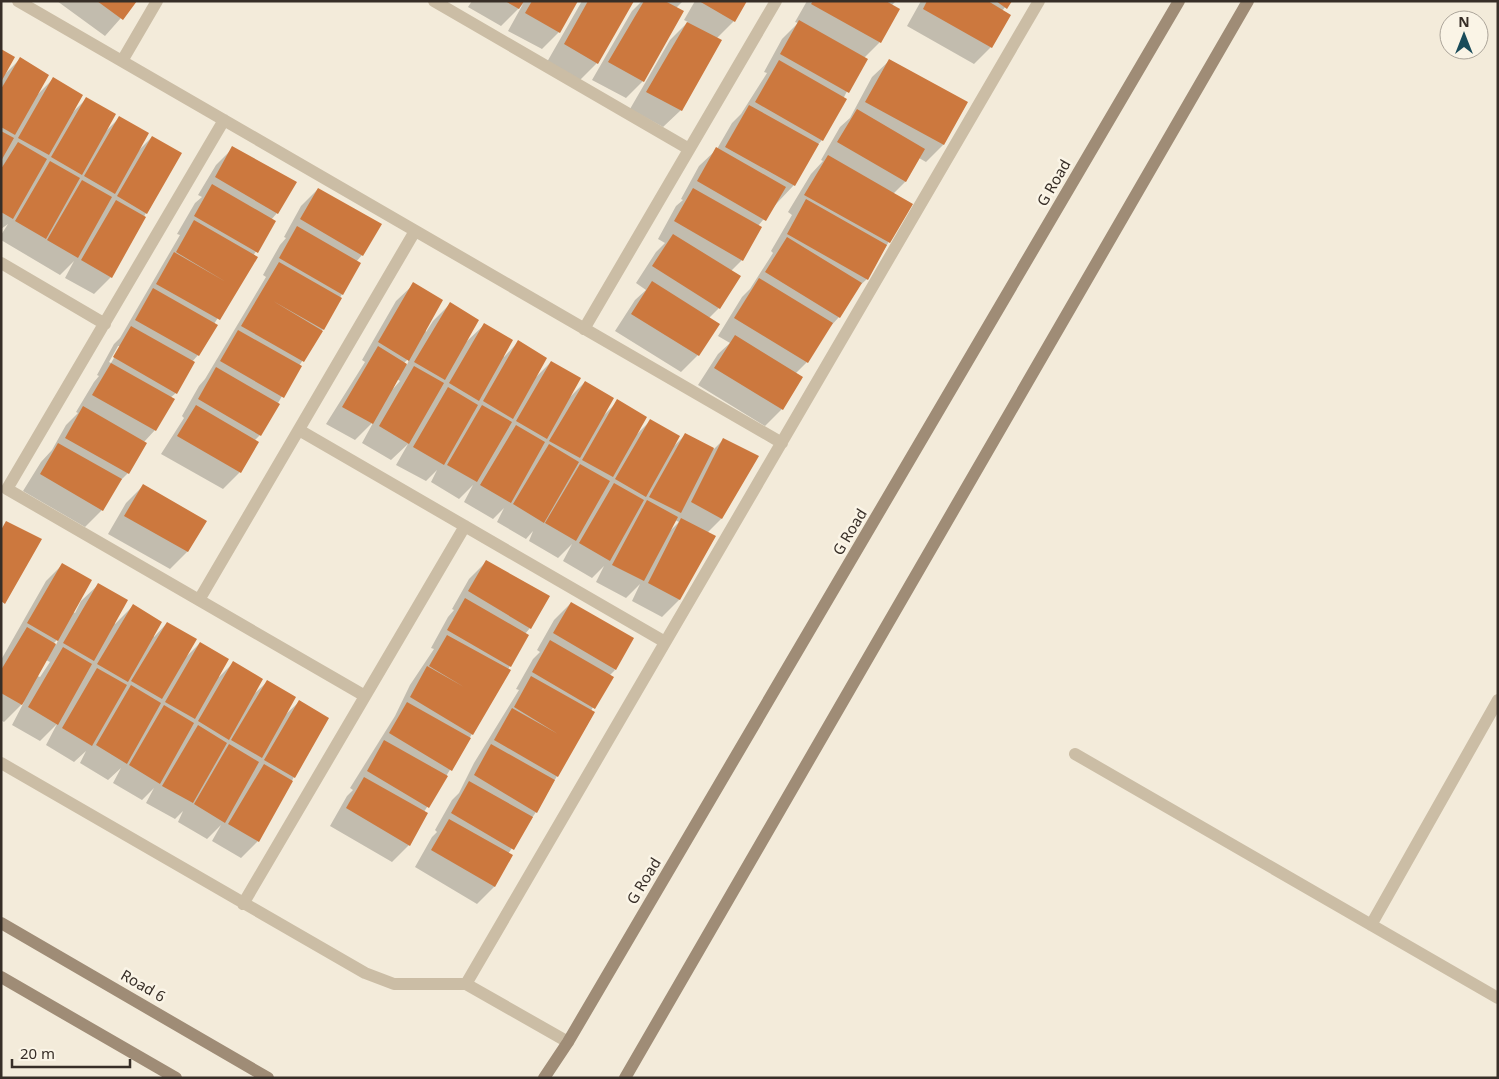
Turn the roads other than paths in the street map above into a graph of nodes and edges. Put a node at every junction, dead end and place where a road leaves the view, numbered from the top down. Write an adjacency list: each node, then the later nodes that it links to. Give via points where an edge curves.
1 (18, 1): 8 (street)
2 (157, 1): 8 (street)
3 (434, 1): 10 (street)
4 (776, 1): 10 (street)
5 (1039, 1): 16 (street)
6 (1179, 1): 31 (street, G Road)
7 (1248, 1): 35 (street)
8 (122, 61): 9 (street)
9 (224, 120): 11 (street); 13 (street)
10 (689, 149): 14 (street)
11 (415, 231): 14 (street); 15 (street)
12 (1, 263): 13 (street)
13 (105, 324): 17 (street)
14 (584, 329): 16 (street)
15 (299, 430): 18 (street); 19 (street)
16 (782, 443): 20 (street)
17 (4, 488): 19 (street)
18 (465, 526): 20 (street); 21 (street)
19 (199, 600): 21 (street)
20 (665, 642): 29 (street)
21 (365, 696): 25 (street)
22 (1498, 700): 27 (street)
23 (1075, 754): 27 (street)
24 (1, 764): 25 (street)
25 (243, 904): 29 (street, via 365,974 394,984)
26 (1, 923): 33 (street, Road 6)
27 (1371, 925): 30 (street)
28 (1, 977): 32 (street)
29 (466, 984): 31 (street)
30 (1498, 998)
31 (568, 1042): 34 (street, G Road)
32 (176, 1078)
33 (268, 1078)
34 (544, 1078)
35 (625, 1078)

